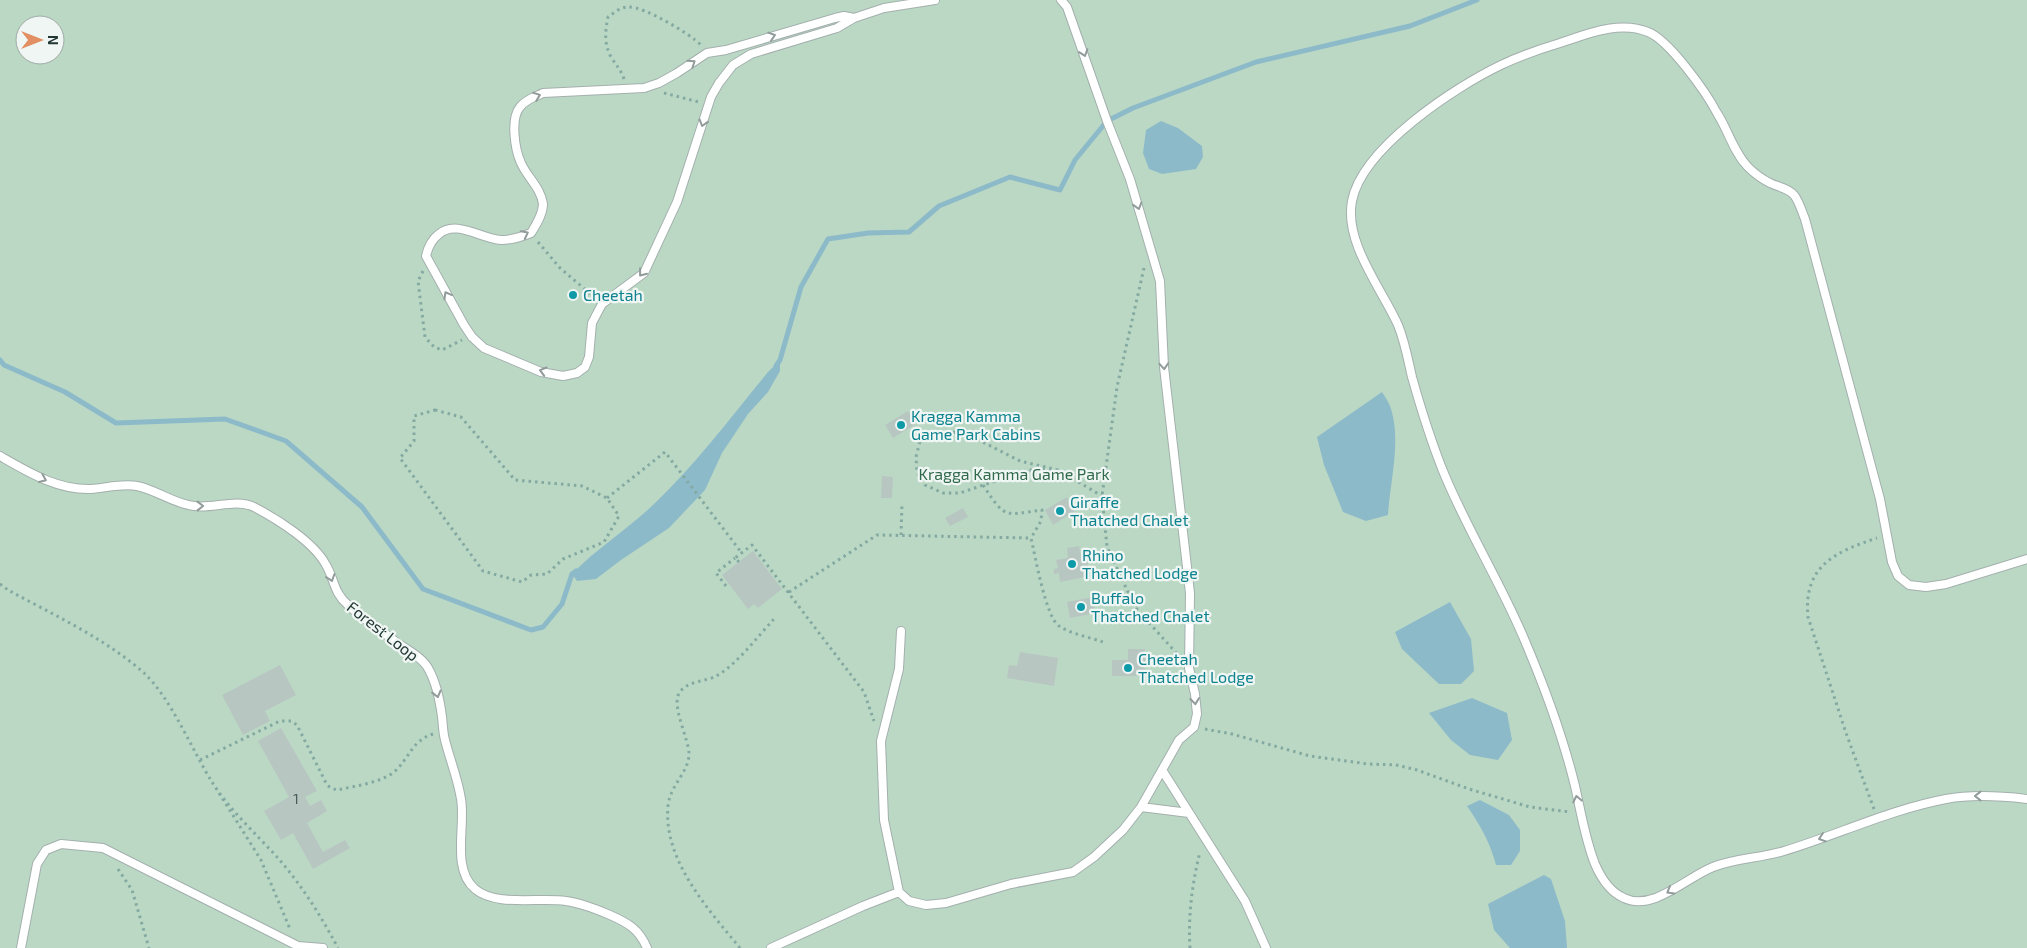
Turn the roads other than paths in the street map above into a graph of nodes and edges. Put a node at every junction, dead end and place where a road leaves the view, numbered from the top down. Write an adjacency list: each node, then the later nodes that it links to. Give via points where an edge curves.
1 (935, 0): 3 (lane, via 884,8)
2 (1061, 0): 9 (lane, one-way to 9, via 1068,7 1130,179 1160,281 1164,367 1190,593 1189,668 1197,714 1194,727 1179,740)
3 (854, 18): 4 (lane, one-way to 3, via 835,18); 5 (lane, via 836,28 751,54)
4 (726, 50): 5 (lane); 5 (lane, one-way to 4, via 719,83 708,106 677,202 644,274 602,304 592,323 585,367 577,373 563,376 542,372 484,348 472,337 426,256 428,246 444,229 456,228 502,240 531,233 543,205 536,187 520,163 514,135 514,120 519,107 543,93 644,88 659,83 707,52)
5 (733, 65)
6 (0, 456): 17 (lane, Forest Loop, one-way to 17, via 60,485 89,489 135,485 195,507 251,505 302,539 327,565 335,591 345,603 428,666 462,801 460,849 463,868 474,888 490,898 566,901 591,907 634,928)
7 (2027, 559): 10 (lane, one-way to 7, via 1974,796 1944,799 1783,851 1721,864 1655,899 1638,902 1625,899 1609,887 1596,867 1570,769 1523,635 1442,469 1422,412 1399,328 1357,243 1350,208 1354,192 1373,159 1397,135 1459,88 1501,65 1592,32 1630,28 1656,36 1705,92 1741,159 1767,182 1792,192 1797,200 1805,219 1898,576 1909,585 1926,587)
8 (901, 631): 13 (lane, via 900,670 881,741 884,820)
9 (1162, 770): 11 (lane); 12 (lane)
10 (2027, 799)
11 (1141, 807): 12 (lane); 13 (lane, via 1123,830 1073,872 1010,884 946,903 926,905 909,901)
12 (1189, 813): 19 (lane, via 1245,901)
13 (899, 892): 18 (lane)
14 (298, 947): 15 (lane, via 103,848 61,844 46,850 36,864); 16 (lane)
15 (21, 948)
16 (323, 948)
17 (647, 948)
18 (771, 948)
19 (1266, 948)

